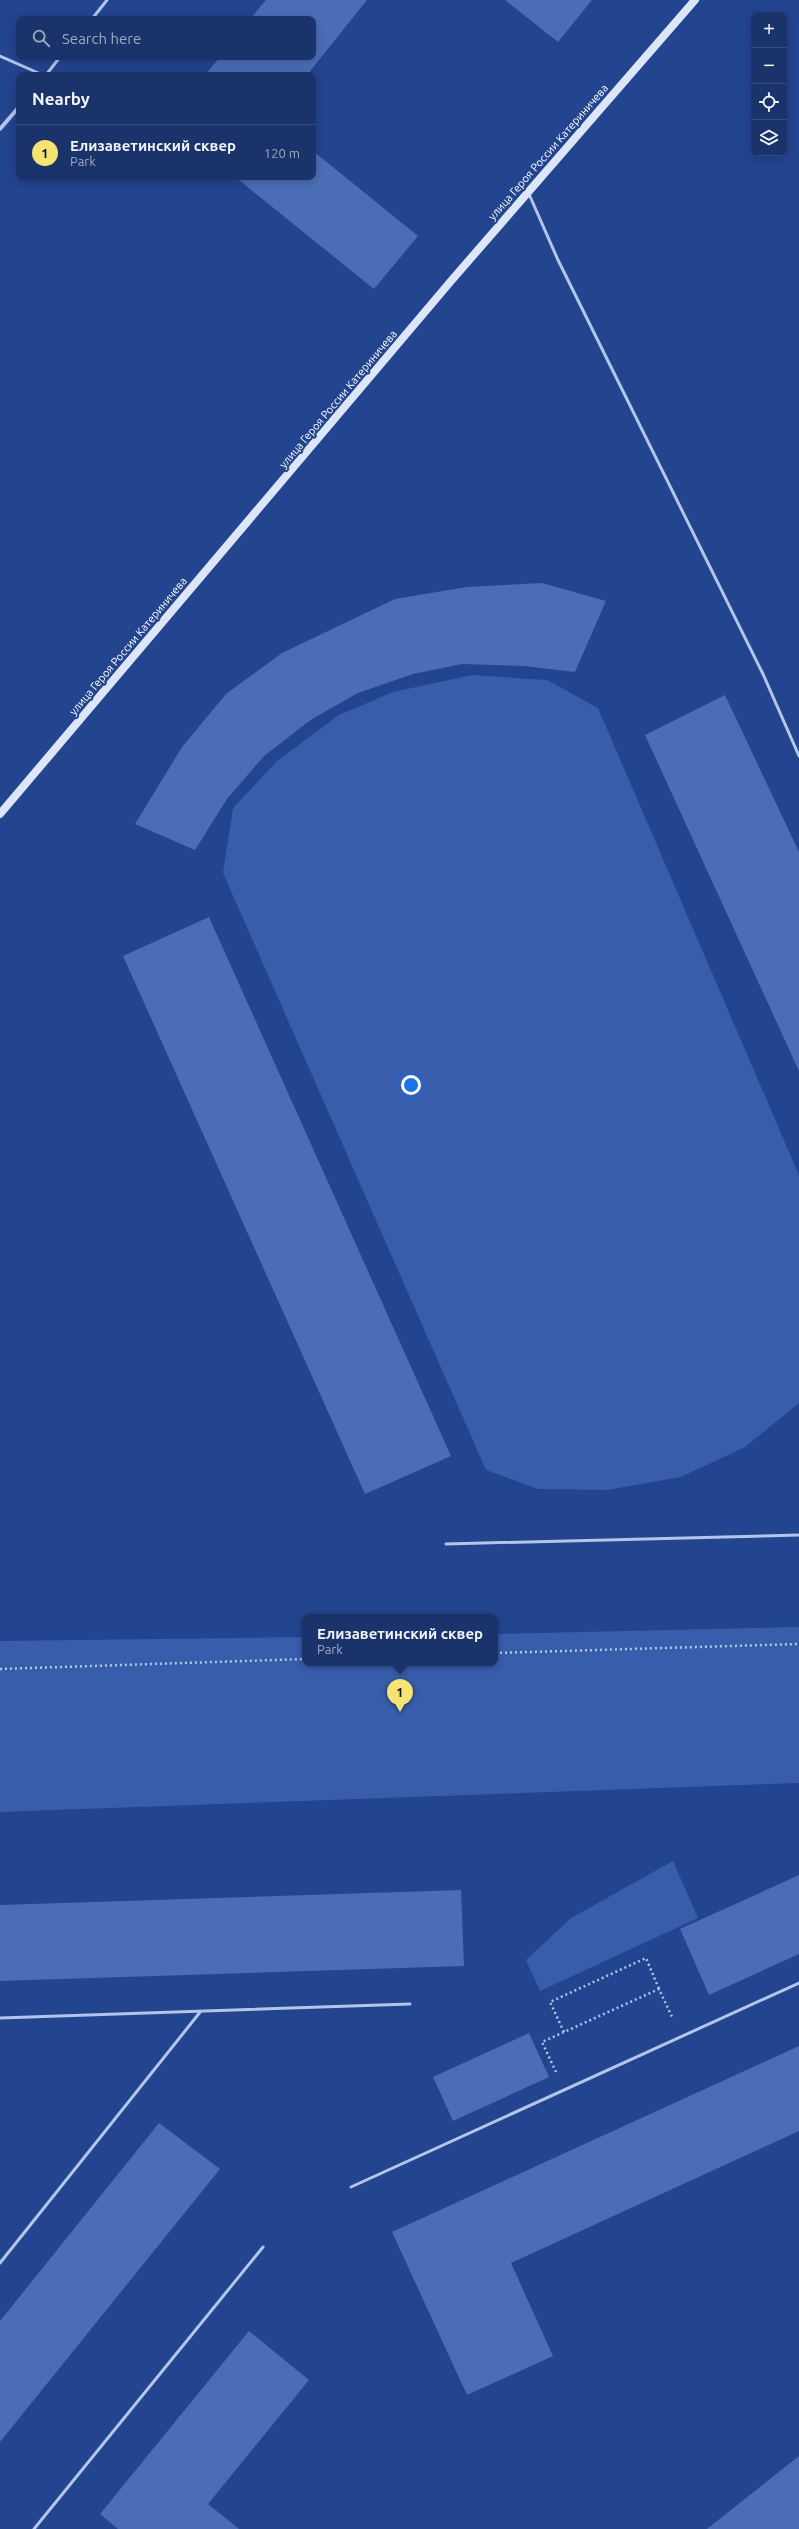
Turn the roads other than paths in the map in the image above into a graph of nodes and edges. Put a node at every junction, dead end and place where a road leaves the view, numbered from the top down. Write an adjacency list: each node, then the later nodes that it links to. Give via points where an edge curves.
1 (107, 0): 3 (lane)
2 (695, 0): 10 (main road, улица Героя России Катериничева)
3 (94, 16)
4 (0, 56): 6 (lane)
5 (58, 60): 7 (lane)
6 (38, 72)
7 (48, 72)
8 (16, 110): 9 (street)
9 (0, 129)
10 (528, 192): 11 (lane, via 558,260 763,674); 12 (main road, улица Героя России Катериничева)
11 (799, 756)
12 (0, 814)
13 (799, 1535): 14 (lane)
14 (446, 1544)
15 (799, 1983): 19 (lane)
16 (410, 2004): 17 (lane)
17 (201, 2012): 18 (lane); 21 (lane)
18 (0, 2018)
19 (351, 2187)
20 (263, 2247): 22 (lane)
21 (0, 2263)
22 (34, 2529)

